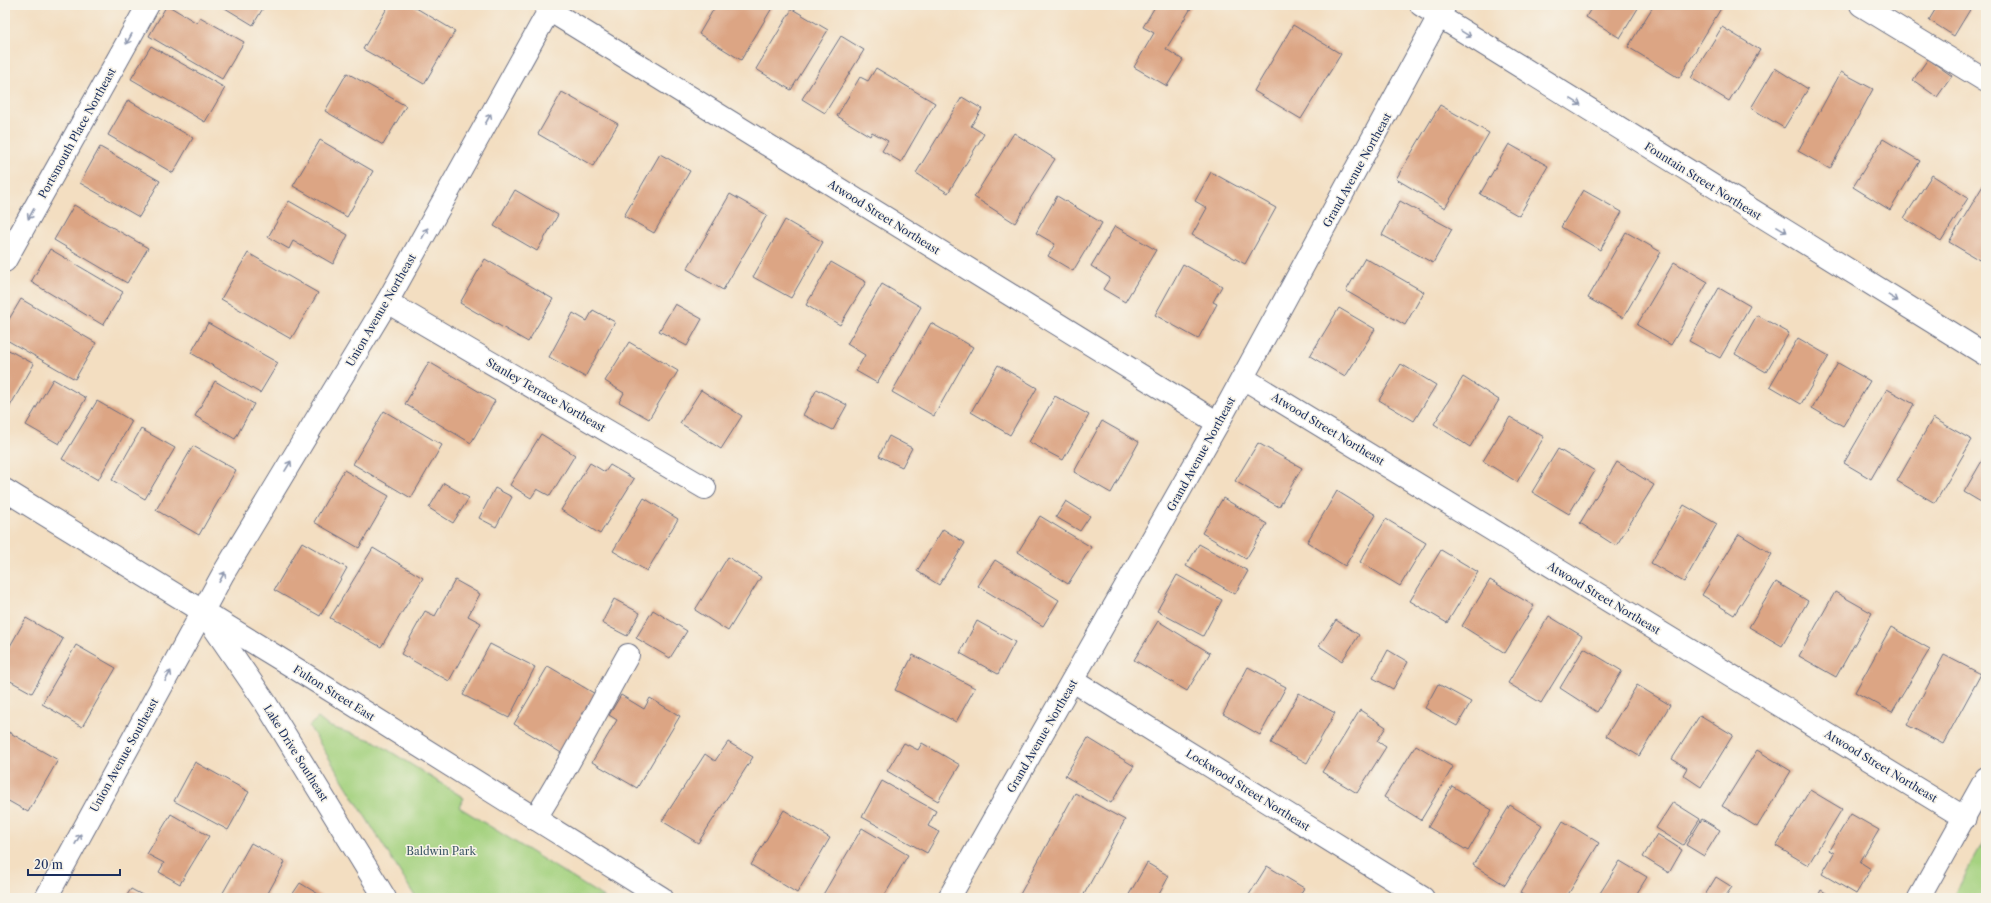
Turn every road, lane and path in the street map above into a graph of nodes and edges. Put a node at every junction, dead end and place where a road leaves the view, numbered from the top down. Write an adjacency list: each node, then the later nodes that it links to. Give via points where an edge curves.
1 (148, 5): 7 (street, Portsmouth Place Northeast, one-way to 7)
2 (1421, 5): 5 (street, Fountain Street Northeast)
3 (1861, 5): 6 (street)
4 (550, 8): 8 (street, Union Avenue Northeast, one-way to 4); 11 (street, Atwood Street Northeast)
5 (1442, 11): 9 (street, Fountain Street Northeast, one-way to 9); 10 (street, Grand Avenue Northeast)
6 (1986, 80)
7 (5, 261)
8 (387, 302): 12 (street, Stanley Terrace Northeast); 14 (street, Union Avenue Northeast, one-way to 8, via 223,574)
9 (1986, 355)
10 (1243, 378): 11 (street, Grand Avenue Northeast); 18 (street, Atwood Street Northeast)
11 (1218, 423): 16 (street, Grand Avenue Northeast)
12 (705, 488)
13 (5, 490): 14 (street, Fulton Street East)
14 (203, 612): 19 (street, Fulton Street East); 20 (street, Union Avenue Southeast, one-way to 14); 21 (street, Lake Drive Southeast, via 265,702)
15 (628, 655): 19 (street)
16 (1073, 681): 23 (street, Grand Avenue Northeast); 24 (street, Lockwood Street Northeast)
17 (1986, 778): 18 (street)
18 (1965, 818): 25 (street)
19 (535, 819): 22 (street, Fulton Street East)
20 (46, 898)
21 (385, 898)
22 (662, 898)
23 (949, 898)
24 (1423, 898)
25 (1919, 898)

